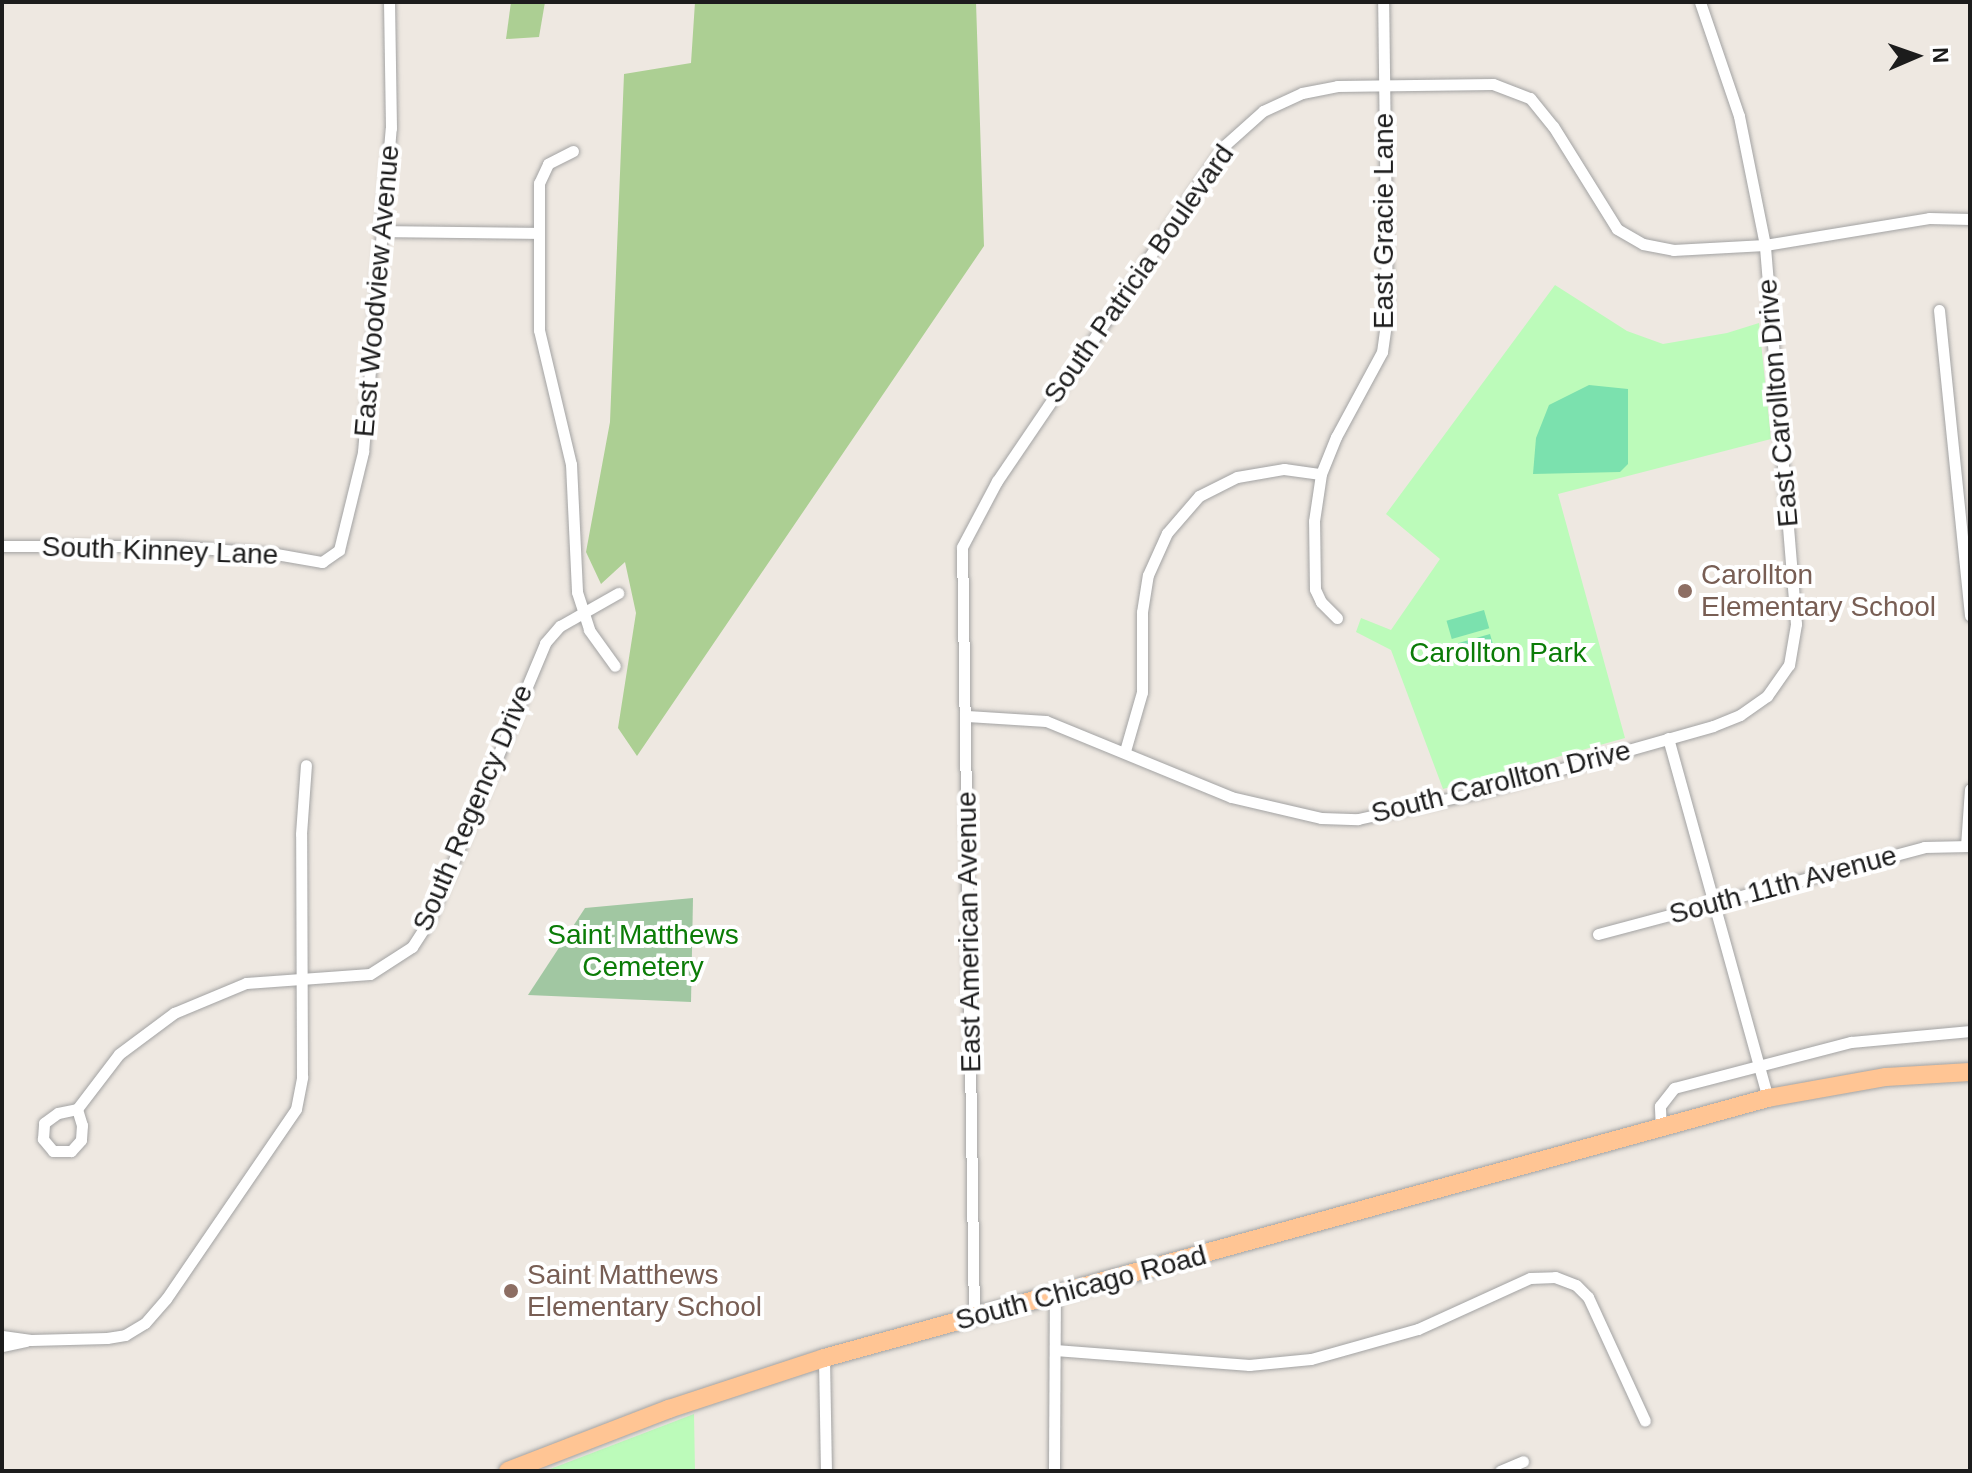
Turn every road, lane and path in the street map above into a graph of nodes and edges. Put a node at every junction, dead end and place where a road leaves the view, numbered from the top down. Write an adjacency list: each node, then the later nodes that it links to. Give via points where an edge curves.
1 (389, 2): 7 (street, East Woodview Avenue, via 391,128)
2 (1383, 2): 4 (street, East Gracie Lane)
3 (1700, 2): 9 (street, East Carollton Drive, via 1739,116)
4 (1384, 85): 9 (street, South Patricia Boulevard, via 1493,84 1530,98 1617,229 1643,244 1673,250); 11 (street, East Gracie Lane, via 1386,328 1382,352); 13 (street, South Patricia Boulevard, via 1302,93 1263,111 1225,145 997,481)
5 (573, 151): 8 (street, via 540,174)
6 (1970, 219): 9 (street, South Patricia Boulevard, via 1929,218)
7 (381, 231): 8 (street); 14 (street, East Woodview Avenue, via 359,480 339,550 330,560)
8 (538, 233): 16 (street, via 539,330 569,451 576,580)
9 (1765, 245): 21 (street, East Carollton Drive, via 1795,600 1794,644 1779,682 1755,705 1713,726)
10 (1939, 310): 17 (street)
11 (1321, 474): 18 (street, East Gracie Lane, via 1314,521 1315,589); 22 (street, via 1284,469 1237,477 1199,496 1167,533 1148,575 1142,612 1142,692)
12 (2, 546): 14 (street, South Kinney Lane, via 174,546)
13 (962, 547): 20 (street, East American Avenue)
14 (317, 562)
15 (618, 593): 16 (street, South Regency Drive)
16 (583, 611): 19 (street, via 595,641); 28 (street, South Regency Drive, via 552,634 534,664 419,939 370,974)
17 (1970, 615)
18 (1337, 618)
19 (615, 666)
20 (967, 716): 22 (street, South Carollton Drive, via 1046,721); 36 (street, East American Avenue)
21 (1668, 738): 22 (street, South Carollton Drive, via 1480,792 1358,819 1309,816 1231,797); 26 (street)
22 (1125, 751)
23 (306, 765): 28 (street)
24 (1970, 789): 25 (street)
25 (1968, 846): 26 (street, South 11th Avenue, via 1924,847)
26 (1714, 903): 27 (street, South 11th Avenue); 30 (street)
27 (1598, 934)
28 (302, 979): 33 (street, South Regency Drive, via 232,987 174,1013 119,1054); 38 (street, via 302,1077 296,1109 166,1299 135,1330 107,1338)
29 (1970, 1031): 30 (street, via 1851,1042)
30 (1758, 1067): 32 (street); 34 (street, via 1674,1088 1660,1106)
31 (1970, 1072): 32 (main road, South Chicago Road, via 1886,1077)
32 (1768, 1098): 34 (main road, South Chicago Road)
33 (77, 1109)
34 (1661, 1128): 35 (main road, South Chicago Road)
35 (1055, 1296): 36 (main road, South Chicago Road); 40 (street)
36 (974, 1317): 41 (main road, South Chicago Road)
37 (2, 1336): 38 (street)
38 (31, 1340): 39 (street)
39 (2, 1346)
40 (1055, 1350): 42 (street, via 1249,1365 1311,1359 1403,1334 1545,1276 1564,1279 1588,1297); 46 (street)
41 (824, 1358): 44 (main road, South Chicago Road, via 669,1409); 45 (street)
42 (1645, 1421)
43 (1523, 1461): 47 (street)
44 (508, 1471)
45 (826, 1471)
46 (1054, 1471)
47 (1500, 1471)

